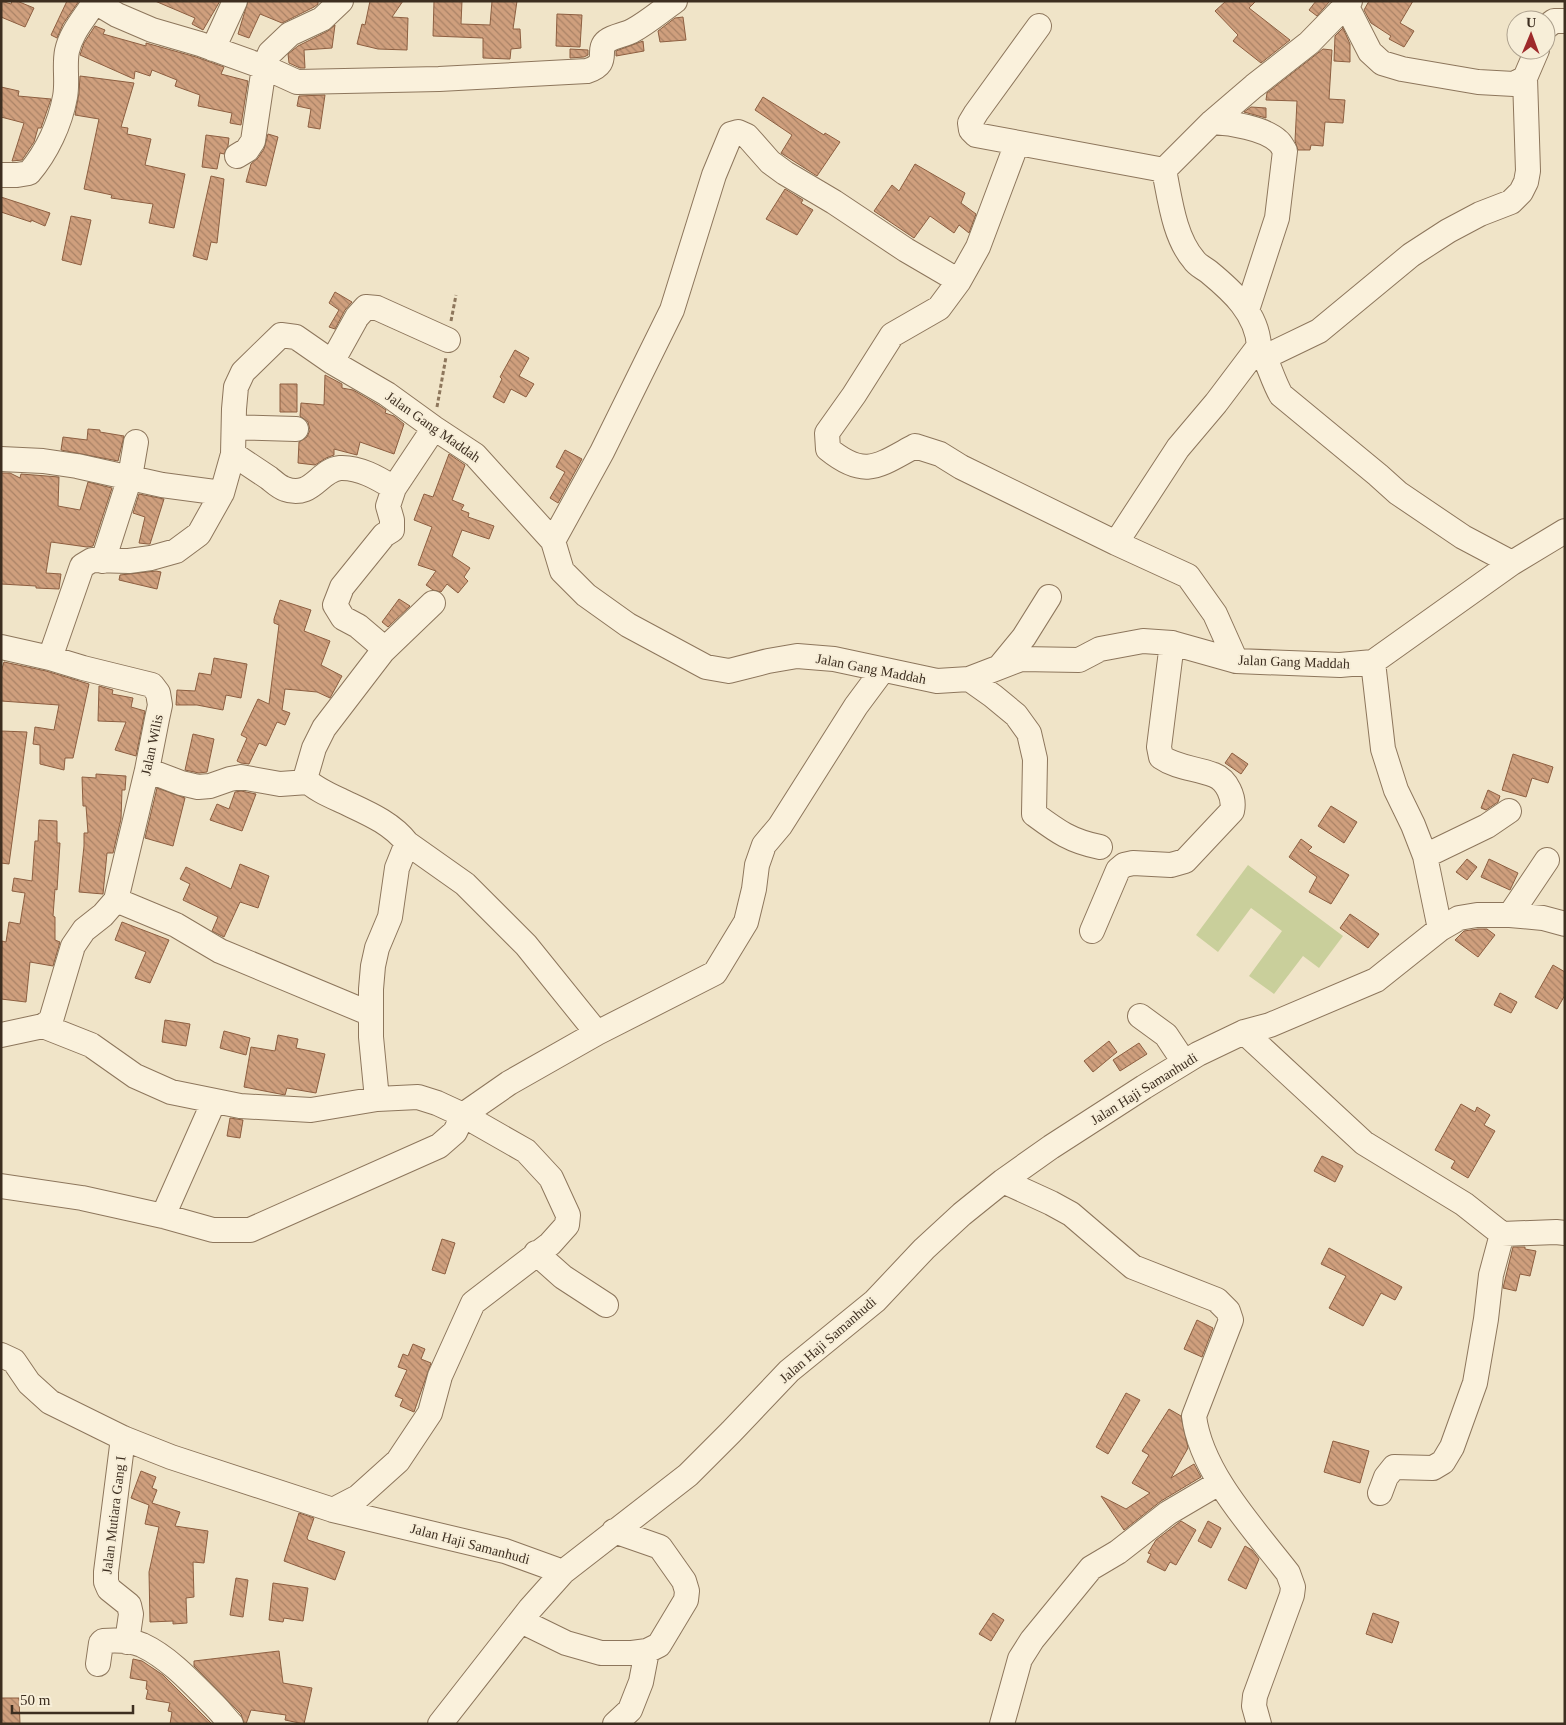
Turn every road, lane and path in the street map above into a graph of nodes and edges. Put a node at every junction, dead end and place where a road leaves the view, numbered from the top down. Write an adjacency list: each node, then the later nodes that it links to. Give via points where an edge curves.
1 (95, 1): 16 (street, via 74,31 68,51 65,96 47,149 29,173)
2 (100, 1): 8 (street, via 102,6 117,15 152,30)
3 (235, 1): 8 (street)
4 (341, 1): 10 (street, via 322,20 290,34 270,53)
5 (674, 1): 10 (street, via 632,31 606,41 601,63 587,71 297,82)
6 (1347, 3): 11 (street, via 1370,52 1382,63 1478,82 1514,84); 12 (street, via 1309,43)
7 (1039, 26): 13 (street, via 970,123 976,135)
8 (213, 49): 10 (street)
9 (1533, 60): 11 (street)
10 (264, 67): 14 (street, via 253,141)
11 (1525, 78): 21 (street, via 1528,171 1521,192 1511,202 1448,231 1411,256 1319,331)
12 (1212, 122): 15 (street); 19 (street, via 1258,131 1278,141 1285,151 1277,218)
13 (1018, 143): 15 (street); 17 (street, via 978,247)
14 (237, 156)
15 (1164, 170): 19 (street, via 1177,226 1194,261 1232,292)
16 (1, 175)
17 (959, 281): 33 (street, via 785,173 770,162 747,136 738,132 730,134 672,310 602,452); 34 (street, via 939,308 892,335 827,433 828,449 842,460 862,468 878,466 915,446 940,454)
18 (456, 295): 20 (path)
19 (1247, 310): 21 (street)
20 (448, 340): 22 (street, via 377,308 366,307); 24 (path)
21 (1262, 351): 34 (street, via 1178,448); 36 (street, via 1281,395 1398,493 1463,537)
22 (332, 362): 23 (street, Jalan Gang Maddah, via 296,337 280,335 243,372 236,387); 24 (street, Jalan Gang Maddah, via 387,394)
23 (234, 427): 25 (street); 27 (street, Jalan Gang Maddah)
24 (434, 428): 30 (street); 33 (street, Jalan Gang Maddah, via 475,454)
25 (296, 429)
26 (136, 442): 29 (street)
27 (233, 454): 30 (street, via 284,489 299,492 338,468 354,469); 31 (street, Jalan Gang Maddah)
28 (1, 459): 29 (street, via 43,461)
29 (130, 477): 31 (street); 35 (street)
30 (394, 488): 41 (street, via 388,506 392,530 384,535 342,587 335,605 343,618 378,643)
31 (222, 493): 35 (street, Jalan Gang Maddah, via 199,534 176,551 129,561)
32 (1565, 531): 36 (street)
33 (553, 541): 46 (street, Jalan Gang Maddah, via 562,571 586,595 628,625 706,667 729,671 797,656 834,659)
34 (1116, 543): 43 (street, via 1188,576 1215,614)
35 (103, 560): 42 (street, Jalan Gang Maddah, via 92,560 82,566)
36 (1512, 563): 44 (street)
37 (1049, 597): 45 (street)
38 (433, 603): 41 (street)
39 (1172, 643): 43 (street, Jalan Gang Maddah); 45 (street, Jalan Gang Maddah, via 1143,641 1100,649 1080,660 1021,659); 59 (street, via 1159,746 1161,758 1216,776 1232,795 1234,805 1185,860 1171,865 1124,864 1118,870)
40 (1, 647): 42 (street, Jalan Wilis)
41 (382, 652): 49 (street, via 324,728 314,748 305,779)
42 (50, 658): 48 (street, Jalan Wilis, via 152,685 160,705)
43 (1236, 661): 44 (street, Jalan Gang Maddah, via 1340,665)
44 (1373, 662): 53 (street, via 1383,748 1396,790)
45 (1001, 666): 47 (street, Jalan Gang Maddah)
46 (882, 671): 47 (street, Jalan Gang Maddah, via 937,681); 63 (street, via 780,826 764,845 746,922 714,973)
47 (969, 679): 52 (street, via 1016,715 1029,733 1035,759 1034,814 1062,835)
48 (148, 770): 49 (street, via 198,787 241,777 280,784); 55 (street, Jalan Wilis)
49 (308, 782): 51 (street, via 380,820 398,831)
50 (1509, 811): 53 (street, via 1487,826)
51 (408, 843): 60 (street, via 398,868 390,917 373,966); 63 (street, via 465,884 526,946)
52 (1100, 847)
53 (1424, 856): 58 (street)
54 (1547, 860): 56 (street)
55 (116, 900): 60 (street, via 176,926 220,951); 62 (street, via 84,930 74,946 51,1020)
56 (1510, 914): 57 (street, Jalan Haji Samanhudi); 58 (street, Jalan Haji Samanhudi, via 1459,918)
57 (1565, 924)
58 (1440, 929): 64 (street, Jalan Haji Samanhudi, via 1376,980 1270,1025)
59 (1092, 931)
60 (371, 1014): 67 (street)
61 (1140, 1016): 66 (street, via 1166,1035)
62 (43, 1026): 65 (street); 68 (street, via 91,1045 135,1076 171,1092)
63 (597, 1032): 69 (street, via 509,1083)
64 (1244, 1032): 66 (street, Jalan Haji Samanhudi); 74 (street, via 1364,1143 1464,1204)
65 (1, 1035)
66 (1184, 1062): 70 (street, Jalan Haji Samanhudi)
67 (377, 1099): 68 (street, via 311,1110 240,1106); 69 (street, via 418,1097)
68 (214, 1101): 72 (street)
69 (463, 1115): 72 (street, via 455,1132 439,1146 250,1230 213,1230); 75 (street, via 526,1151 550,1178 568,1215 566,1225 550,1244)
70 (1002, 1182): 79 (street, via 1071,1214 1133,1267 1217,1300 1228,1311 1231,1320 1194,1416 1199,1439); 82 (street, Jalan Haji Samanhudi, via 924,1249 875,1301 789,1371 688,1475)
71 (1, 1186): 72 (street, via 82,1198)
72 (164, 1216)
73 (1565, 1233): 74 (street)
74 (1502, 1234): 80 (street, via 1491,1275 1475,1384 1452,1447 1443,1462 1433,1468 1394,1467)
75 (536, 1254): 76 (street, via 563,1277); 81 (street, via 473,1303 440,1376 430,1413 398,1461 358,1497)
76 (606, 1305)
77 (1, 1355): 78 (street, Jalan Haji Samanhudi, via 14,1361 29,1382 50,1402)
78 (123, 1438): 81 (street, Jalan Haji Samanhudi); 85 (street, Jalan Mutiara Gang I, via 106,1582 129,1605)
79 (1219, 1484): 91 (street, via 1168,1513 1118,1552 1091,1568 1020,1659); 92 (street, via 1288,1573 1292,1587 1292,1595 1255,1696)
80 (1380, 1493)
81 (333, 1510): 83 (street, Jalan Haji Samanhudi, via 505,1551)
82 (614, 1531): 83 (street, Jalan Haji Samanhudi); 86 (street, via 660,1547 684,1581 687,1591 686,1600 663,1640)
83 (563, 1572): 84 (street)
84 (521, 1621): 86 (street, via 566,1642 601,1653); 89 (street)
85 (127, 1642): 87 (street, via 102,1642); 88 (street, via 160,1656)
86 (647, 1651): 90 (street, via 641,1682 630,1710)
87 (98, 1664)
88 (231, 1724)
89 (440, 1724)
90 (615, 1724)
91 (1002, 1724)
92 (1259, 1724)

